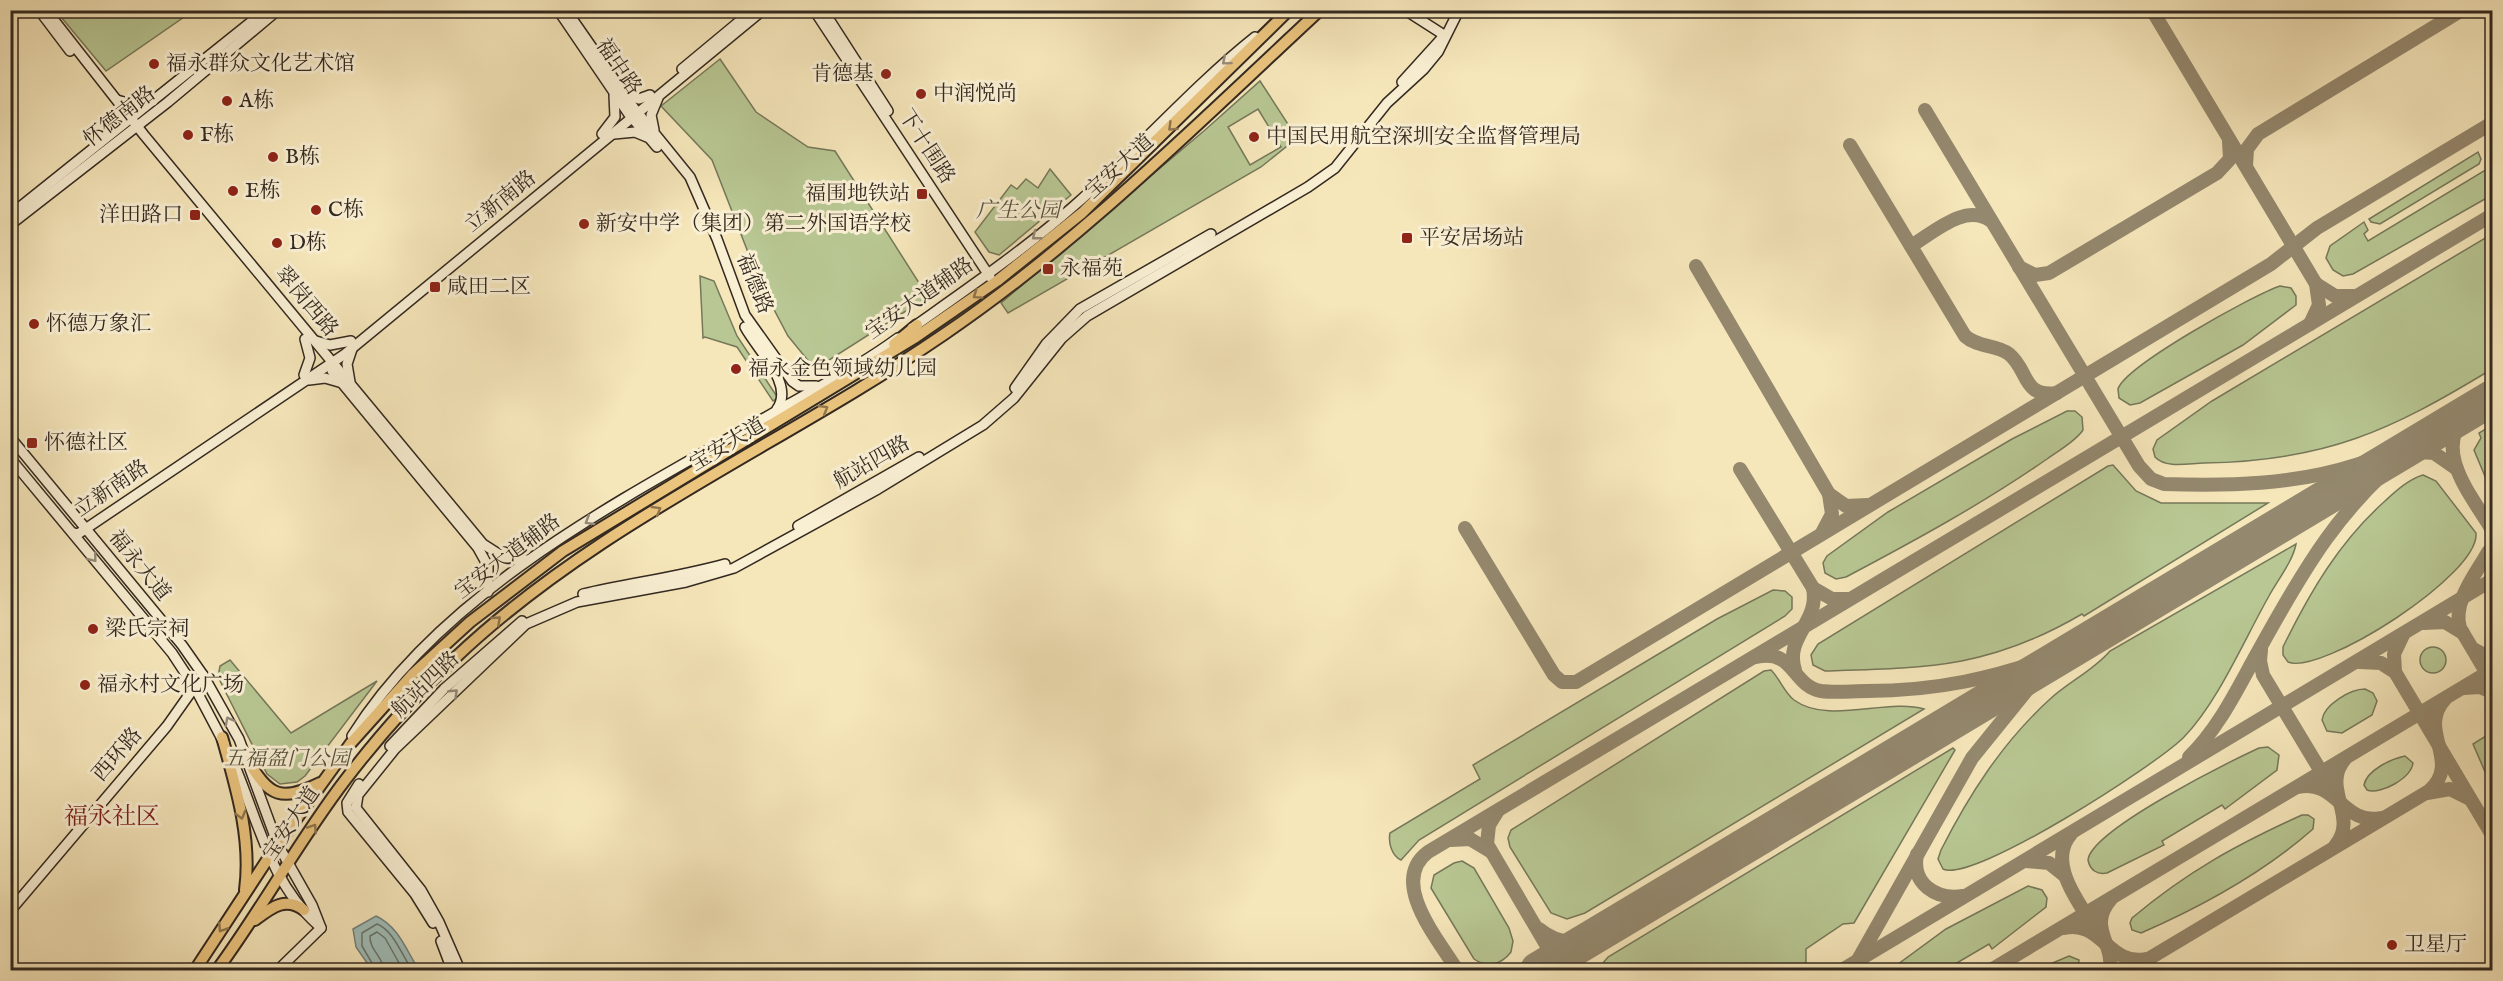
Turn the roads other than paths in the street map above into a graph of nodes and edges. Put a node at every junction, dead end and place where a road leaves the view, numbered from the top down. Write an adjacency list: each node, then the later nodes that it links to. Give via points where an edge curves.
1 (39, 10): 23 (main road, 翠岗西路)
2 (46, 10): 21 (main road, 翠岗西路)
3 (266, 10): 20 (main road, 怀德南路)
4 (278, 10): 23 (main road, 怀德南路)
5 (558, 10): 16 (main road, 福中路)
6 (566, 10): 17 (main road, 福中路)
7 (753, 10): 19 (main road, 立新南路)
8 (763, 10): 18 (main road, 立新南路)
9 (814, 10): 28 (main road, 下十围路)
10 (823, 10): 28 (main road, 下十围路)
11 (1320, 10): 29 (main road, 宝安大道, via 1104,209)
12 (1405, 10): 15 (main road)
13 (1460, 10): 15 (main road, 航站四路)
14 (1289, 11): 28 (main road, 宝安大道, one-way to 28, via 1082,213)
15 (1444, 35): 55 (main road, 航站四路, via 1372,111 1331,164 1305,183 1080,309 1046,344 1012,391 981,420 733,562 571,597 524,619 444,689 352,792 348,812)
16 (609, 85): 22 (main road, 福中路); 24 (main road, via 616,106 615,117)
17 (622, 92): 19 (main road, via 639,99); 22 (main road, 福中路)
18 (662, 93): 22 (main road, 立新南路); 25 (main road, via 651,115)
19 (650, 95): 22 (main road, 立新南路)
20 (160, 97): 21 (main road, via 134,105); 23 (main road, 怀德南路)
21 (116, 100): 23 (main road, 翠岗西路)
22 (633, 113): 24 (main road, 立新南路); 25 (main road, 福德路)
23 (132, 125): 26 (main road, 怀德南路); 27 (main road, 怀德南路); 31 (main road, 翠岗西路)
24 (603, 137): 25 (main road, via 624,131); 32 (main road, 立新南路)
25 (655, 139): 35 (main road, 福德路, via 695,186 745,315)
26 (10, 215)
27 (10, 225)
28 (992, 278): 29 (main road, 下十围路); 30 (main road, 宝安大道辅路); 34 (main road, 宝安大道, one-way to 34)
29 (1003, 293): 54 (main road, 宝安大道, one-way to 29, via 344,782 391,723 454,658 520,601 576,560 892,369)
30 (916, 325): 34 (main road); 37 (main road, 宝安大道辅路)
31 (310, 339): 32 (main road, via 330,345); 33 (main road, 翠岗西路); 36 (main road)
32 (353, 344): 33 (main road, 立新南路); 38 (main road, via 347,364)
33 (328, 362): 36 (main road, 立新南路); 38 (main road, 翠岗西路)
34 (872, 364): 50 (main road, 宝安大道, via 533,572 412,675)
35 (779, 372): 37 (main road, 福德路, via 799,386); 39 (main road, 福德路, via 784,393)
36 (304, 378): 38 (main road, via 325,378); 42 (main road, 立新南路)
37 (824, 384): 39 (main road, 宝安大道辅路)
38 (347, 385): 44 (main road, 翠岗西路, via 490,551 508,560); 45 (main road, 翠岗西路, via 478,548 488,566)
39 (774, 413): 44 (main road, 宝安大道辅路, one-way to 44, via 624,499)
40 (10, 437): 42 (main road, 福永大道)
41 (10, 458): 43 (main road, 福永大道)
42 (84, 526): 43 (main road, 立新南路, via 78,534); 46 (main road, 福永大道)
43 (73, 533): 47 (main road, 福永大道, one-way to 47)
44 (532, 558): 45 (main road, 宝安大道辅路)
45 (488, 592): 50 (main road, 宝安大道辅路, via 385,689)
46 (203, 675): 47 (main road, 西环路); 49 (main road, 福永大道, one-way to 46)
47 (195, 688): 48 (main road, 福永大道); 59 (main road, 西环路)
48 (222, 737): 53 (main road, 福永大道); 57 (main road, one-way to 57, via 247,843)
49 (248, 761): 51 (main road, via 260,780 276,793 293,794); 52 (main road, 福永大道)
50 (334, 765): 51 (main road, 宝安大道)
51 (322, 782): 52 (main road, 宝安大道)
52 (278, 845): 53 (main road, 宝安大道); 54 (main road, 福永大道)
53 (269, 857): 56 (main road, 福永大道); 57 (main road, 宝安大道)
54 (288, 866): 56 (main road, 宝安大道); 61 (main road, 福永大道)
55 (397, 867): 65 (main road, via 426,911); 66 (main road, via 431,907)
56 (280, 877): 58 (main road, 福永大道); 60 (main road, 宝安大道)
57 (244, 895): 62 (main road, 宝安大道, one-way to 62)
58 (304, 910): 60 (main road, via 289,903 280,904); 61 (main road, 福永大道)
59 (10, 911)
60 (248, 925): 63 (main road, 宝安大道)
61 (321, 928): 64 (main road)
62 (195, 970)
63 (217, 970)
64 (278, 970)
65 (452, 970)
66 (460, 970)

